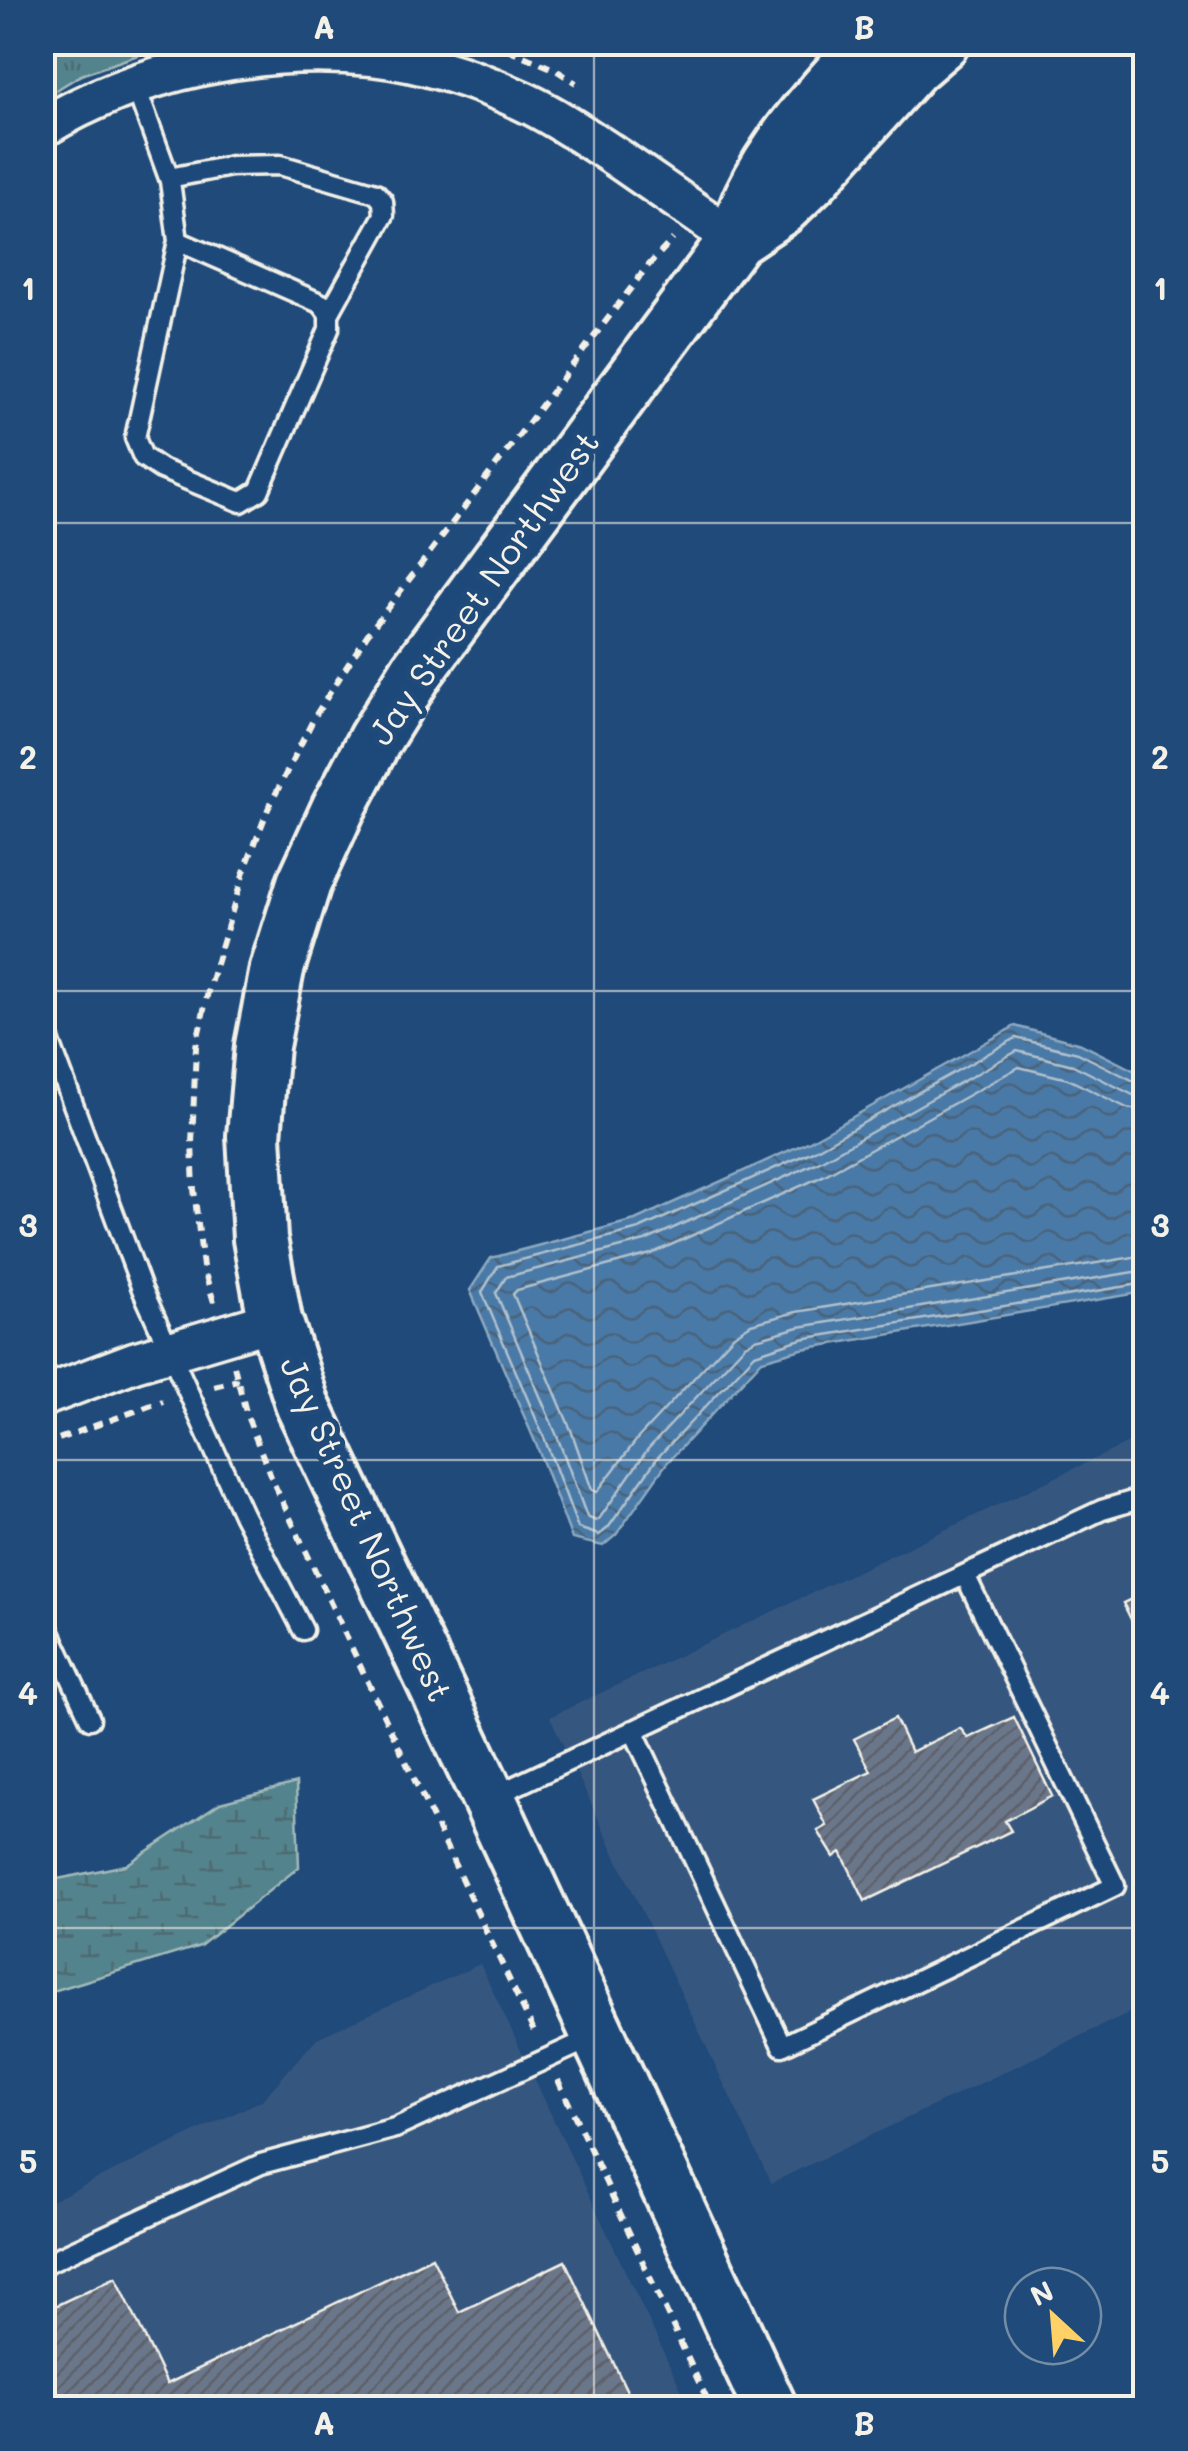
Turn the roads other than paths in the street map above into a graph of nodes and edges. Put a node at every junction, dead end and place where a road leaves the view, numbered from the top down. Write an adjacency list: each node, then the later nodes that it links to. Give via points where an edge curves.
1 (869, 42): 7 (street, Jay Street Northwest, via 777,152)
2 (942, 42): 7 (street, Jay Street Northwest, via 782,208)
3 (440, 56): 4 (street, via 278,55); 7 (street, via 578,132)
4 (135, 85): 5 (street); 6 (lane)
5 (48, 115)
6 (169, 178): 8 (lane); 9 (lane, via 280,165 376,192 384,215)
7 (735, 240): 11 (street, Jay Street Northwest, via 417,672 374,739 304,883 277,968 254,1136 260,1238)
8 (178, 241): 9 (lane, via 322,304); 9 (lane, via 135,438 144,457 161,469 241,502 259,491 329,329)
9 (329, 314)
10 (42, 1021): 12 (lane)
11 (275, 1320): 12 (street); 20 (street, Jay Street Northwest, via 303,1406)
12 (170, 1352): 13 (street); 17 (lane)
13 (42, 1397)
14 (1146, 1497): 15 (lane, via 1102,1510)
15 (965, 1574): 19 (lane); 19 (lane, via 1115,1886 782,2046)
16 (42, 1616): 18 (lane)
17 (302, 1630)
18 (90, 1719)
19 (633, 1730): 20 (lane)
20 (489, 1798): 21 (street, Jay Street Northwest)
21 (598, 2034): 22 (lane, via 396,2128 260,2164); 23 (street, Jay Street Northwest)
22 (42, 2264)
23 (770, 2408)

